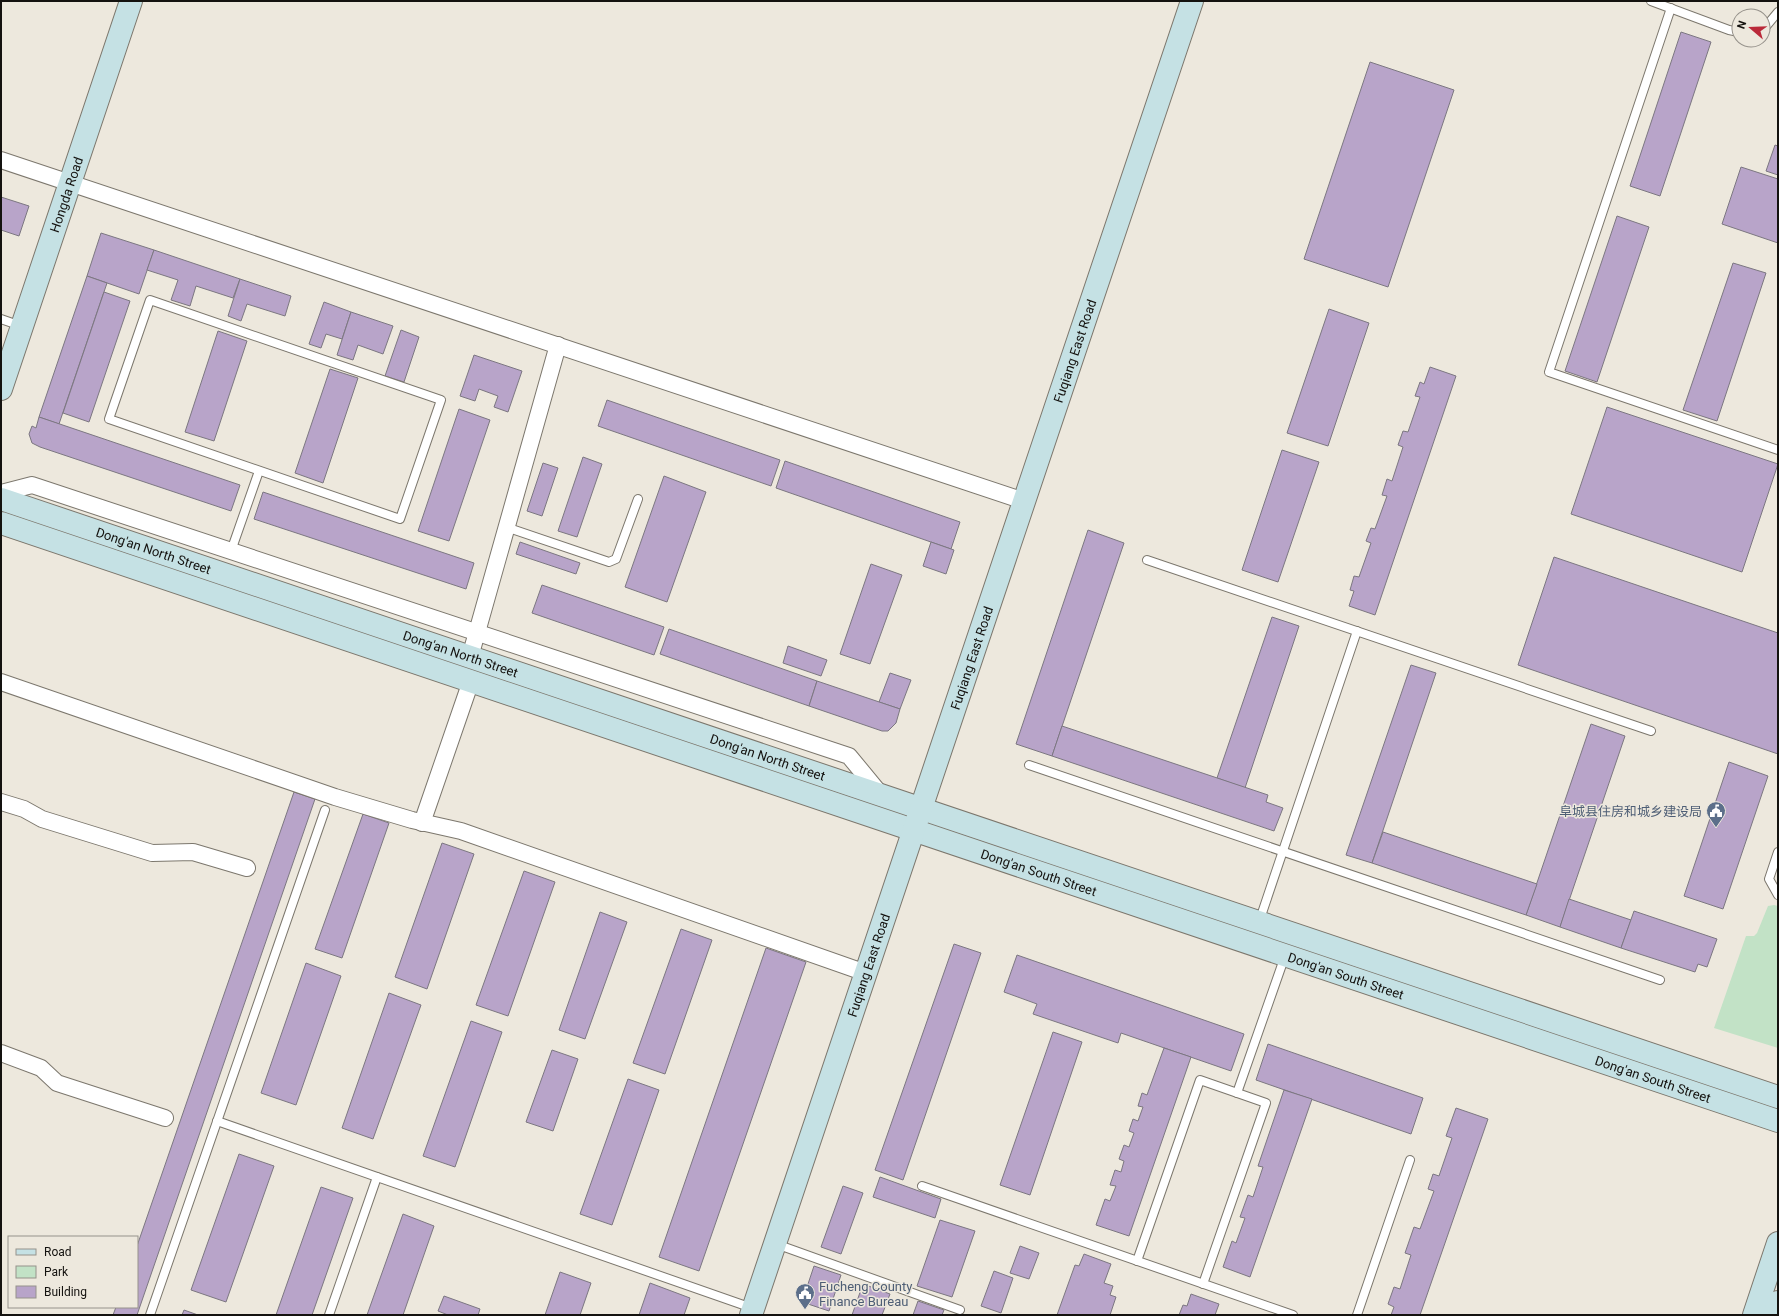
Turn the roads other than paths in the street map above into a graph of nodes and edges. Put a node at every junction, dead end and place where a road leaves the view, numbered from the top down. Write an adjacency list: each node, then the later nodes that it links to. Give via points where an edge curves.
1 (131, 1): 9 (main road, Hongda Road)
2 (1192, 1): 19 (main road, Fuqiang East Road)
3 (1651, 1): 4 (lane)
4 (1671, 8): 7 (lane); 14 (lane, via 1548,372)
5 (1778, 12): 6 (lane)
6 (1771, 20)
7 (1731, 29)
8 (1, 160): 9 (street)
9 (70, 183): 11 (main road, Hongda Road); 12 (street)
10 (1, 319): 11 (lane)
11 (22, 326): 13 (main road, Hongda Road)
12 (558, 345): 19 (street); 21 (street)
13 (1, 389)
14 (1778, 450)
15 (259, 471): 15 (lane, via 400,519 441,400 150,300 109,419); 22 (lane)
16 (1, 493): 22 (street, via 32,485)
17 (1, 499): 26 (main road, Dong'an North Street)
18 (638, 499): 21 (lane, via 616,559 608,562)
19 (1024, 501): 33 (main road, Fuqiang East Road)
20 (1, 523): 27 (main road, Dong'an North Street)
21 (506, 527): 25 (street)
22 (231, 550): 25 (street)
23 (1147, 560): 24 (lane)
24 (1357, 631): 29 (lane); 37 (lane)
25 (477, 632): 26 (street); 31 (street, via 849,756)
26 (470, 657): 31 (main road, Dong'an North Street)
27 (471, 681): 35 (street); 36 (main road, Dong'an North Street)
28 (1, 682): 35 (street, via 335,796)
29 (1651, 731)
30 (1029, 766): 37 (lane)
31 (882, 796): 33 (main road, Dong'an North Street)
32 (1, 802): 39 (street, via 24,809 42,819 152,853 193,852)
33 (921, 809): 36 (main road, Fuqiang East Road); 41 (main road, Dong'an South Street)
34 (325, 810): 49 (lane)
35 (422, 822): 43 (street, via 461,831)
36 (914, 830): 42 (main road, Dong'an South Street); 43 (main road, Fuqiang East Road)
37 (1283, 852): 41 (lane); 44 (lane)
38 (1778, 852): 40 (lane, via 1769,879)
39 (246, 868)
40 (1778, 895)
41 (1259, 922): 47 (main road, Dong'an South Street)
42 (1285, 955): 46 (lane); 50 (main road, Dong'an South Street)
43 (866, 973): 55 (main road, Fuqiang East Road)
44 (1660, 980)
45 (1, 1053): 48 (street, via 41,1068 57,1082)
46 (1237, 1093): 56 (lane, via 1200,1080); 57 (lane, via 1266,1103)
47 (1778, 1098)
48 (165, 1118)
49 (217, 1121): 52 (lane); 61 (lane)
50 (1778, 1121)
51 (1410, 1160): 64 (lane)
52 (377, 1177): 60 (lane); 62 (lane)
53 (922, 1186): 56 (lane)
54 (1778, 1243): 65 (main road)
55 (775, 1244): 59 (lane); 60 (main road, Fuqiang East Road)
56 (1137, 1261): 57 (lane)
57 (1203, 1284): 63 (lane)
58 (1778, 1302): 66 (main road)
59 (960, 1310)
60 (752, 1312)
61 (150, 1315)
62 (329, 1315)
63 (1293, 1315)
64 (1356, 1315)
65 (1754, 1315)
66 (1774, 1315)

